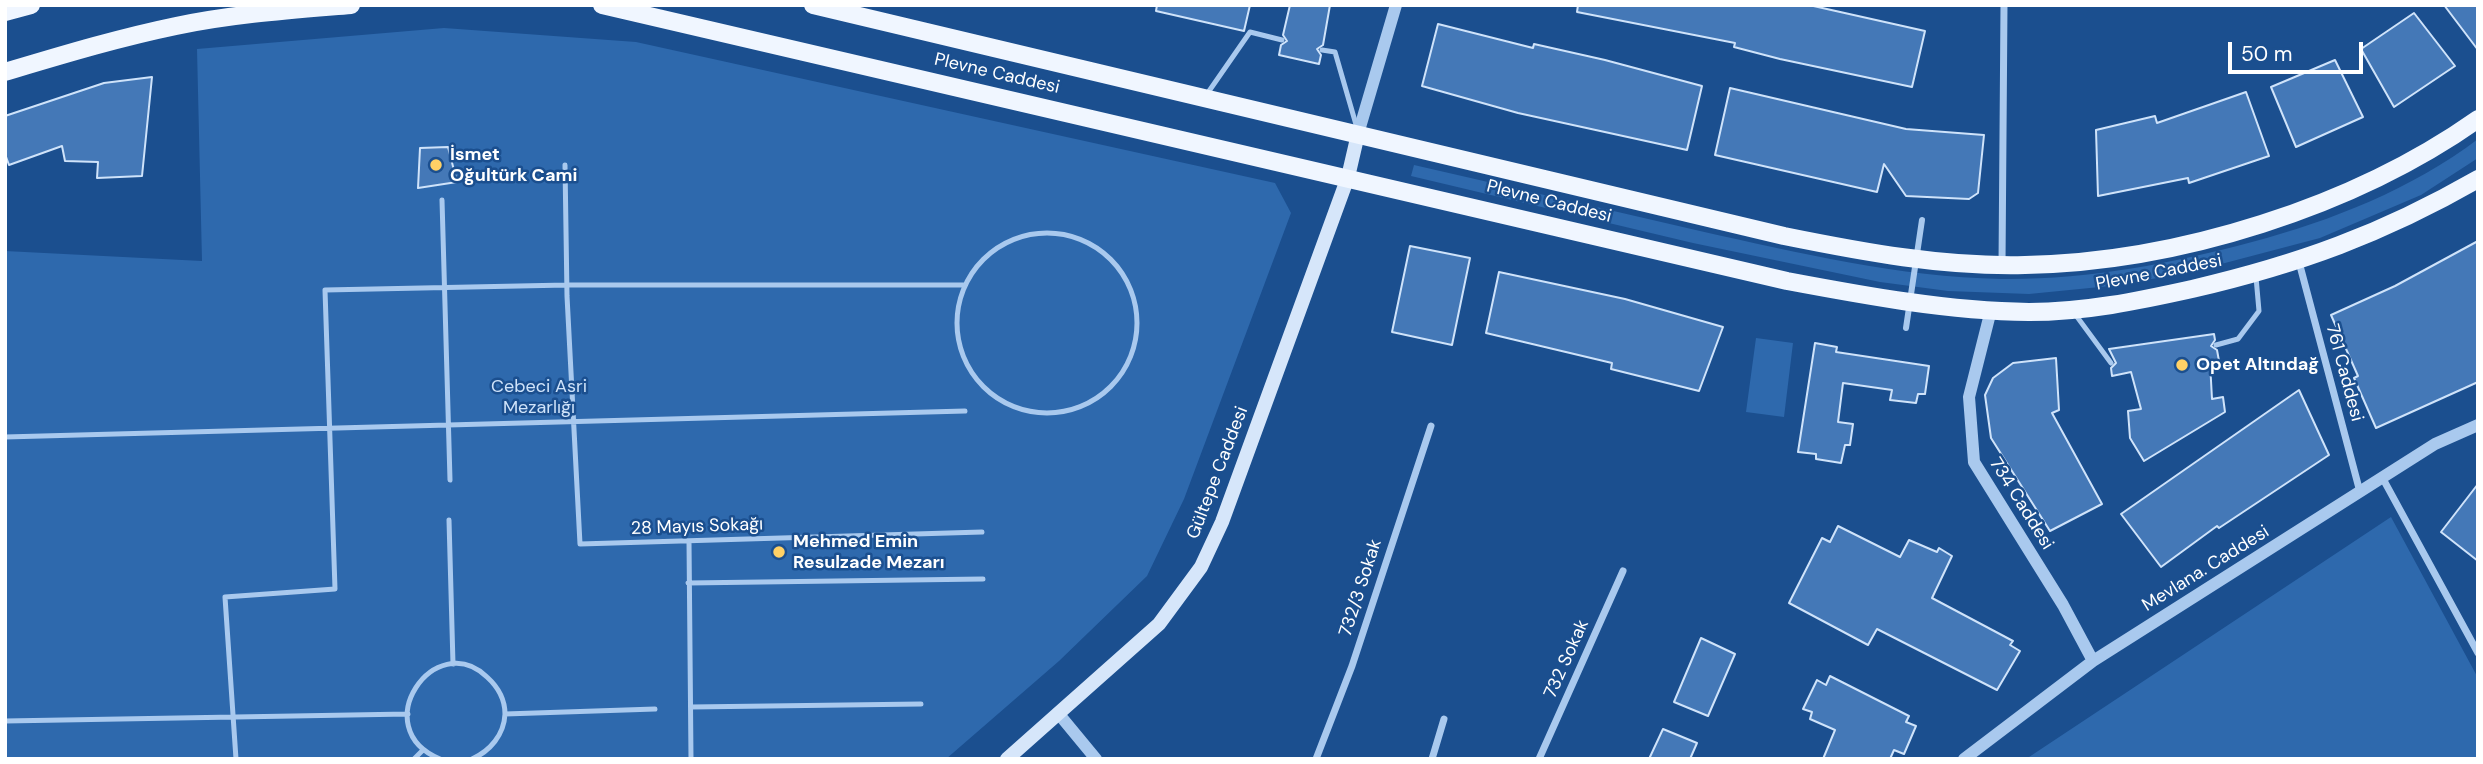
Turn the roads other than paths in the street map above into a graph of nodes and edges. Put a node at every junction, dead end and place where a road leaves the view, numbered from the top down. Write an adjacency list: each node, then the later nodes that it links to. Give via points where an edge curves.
1 (31, 5): 7 (main road)
2 (351, 5): 10 (main road, via 178,25)
3 (602, 5): 15 (main road, Plevne Caddesi)
4 (813, 5): 11 (main road, Plevne Caddesi)
5 (1396, 5): 13 (street)
6 (2004, 5): 20 (street)
7 (5, 12)
8 (1282, 40): 11 (lane, via 1250,32)
9 (1322, 50): 13 (lane, via 1335,52)
10 (5, 72)
11 (1205, 97): 13 (main road, Plevne Caddesi)
12 (2478, 119): 20 (main road, Plevne Caddesi, via 2369,184 2266,222 2194,242 2092,261)
13 (1358, 134): 15 (main road, Gültepe Caddesi); 20 (main road, Plevne Caddesi, via 1872,254)
14 (565, 165): 22 (lane)
15 (1348, 177): 26 (main road, Plevne Caddesi, via 1787,281 1873,297); 52 (main road, Gültepe Caddesi, via 1223,522 1201,567 1159,624)
16 (2478, 179): 19 (main road, Plevne Caddesi, via 2367,236)
17 (442, 200): 24 (lane)
18 (1922, 220): 27 (street)
19 (2298, 262): 21 (main road, Plevne Caddesi); 39 (street, 761 Caddesi)
20 (2002, 265)
21 (2256, 274): 25 (main road, Plevne Caddesi, via 2124,304); 28 (lane, via 2259,311 2238,339)
22 (567, 285): 23 (lane); 24 (lane); 31 (lane)
23 (965, 285): 23 (lane, via 974,268 996,247 1022,235 1051,232 1080,238 1105,252 1124,274 1136,301 1138,331 1130,362 1112,387 1087,405 1057,414 1026,411 997,399 974,378 960,350 956,321)
24 (444, 288): 32 (lane); 35 (lane, via 325,290)
25 (2071, 309): 26 (main road, Plevne Caddesi); 29 (lane)
26 (1991, 310): 47 (street, 734 Caddesi, via 1969,397 1974,462)
27 (1906, 328)
28 (2216, 345)
29 (2110, 363)
30 (965, 411): 31 (lane)
31 (575, 422): 32 (lane); 42 (lane, 28 Mayıs Sokağı, via 580,544)
32 (447, 425): 35 (lane); 38 (lane)
33 (2478, 425): 37 (street, Mevlana. Caddesi, via 2435,444)
34 (1431, 426): 66 (street, 732/3 Sokak, via 1352,666)
35 (328, 428): 36 (lane); 55 (lane, via 335,589 225,597)
36 (5, 437)
37 (2382, 477): 39 (street, Mevlana. Caddesi); 46 (street)
38 (450, 480)
39 (2360, 492): 47 (street, Mevlana. Caddesi)
40 (449, 520): 48 (lane)
41 (982, 532): 42 (lane, 28 Mayıs Sokağı)
42 (689, 541): 45 (lane)
43 (1623, 571): 68 (street, 732 Sokak)
44 (984, 579): 45 (lane)
45 (688, 583): 50 (lane)
46 (2478, 653)
47 (2093, 661): 69 (street, Mevlana. Caddesi)
48 (453, 664): 53 (lane, via 423,677 413,690); 54 (lane, via 484,673 499,691)
49 (921, 704): 50 (lane)
50 (691, 707): 63 (lane)
51 (655, 709): 54 (lane)
52 (1058, 713): 64 (main road, Gültepe Caddesi); 65 (street)
53 (408, 714): 55 (lane); 58 (lane, via 413,737)
54 (505, 714): 62 (lane, via 494,743)
55 (233, 717): 57 (lane); 59 (lane)
56 (1444, 719): 67 (street)
57 (5, 721)
58 (424, 750): 60 (lane); 61 (lane)
59 (236, 759)
60 (414, 759)
61 (440, 759)
62 (472, 759)
63 (691, 759)
64 (1007, 759)
65 (1096, 759)
66 (1316, 759)
67 (1432, 759)
68 (1539, 759)
69 (1964, 759)

